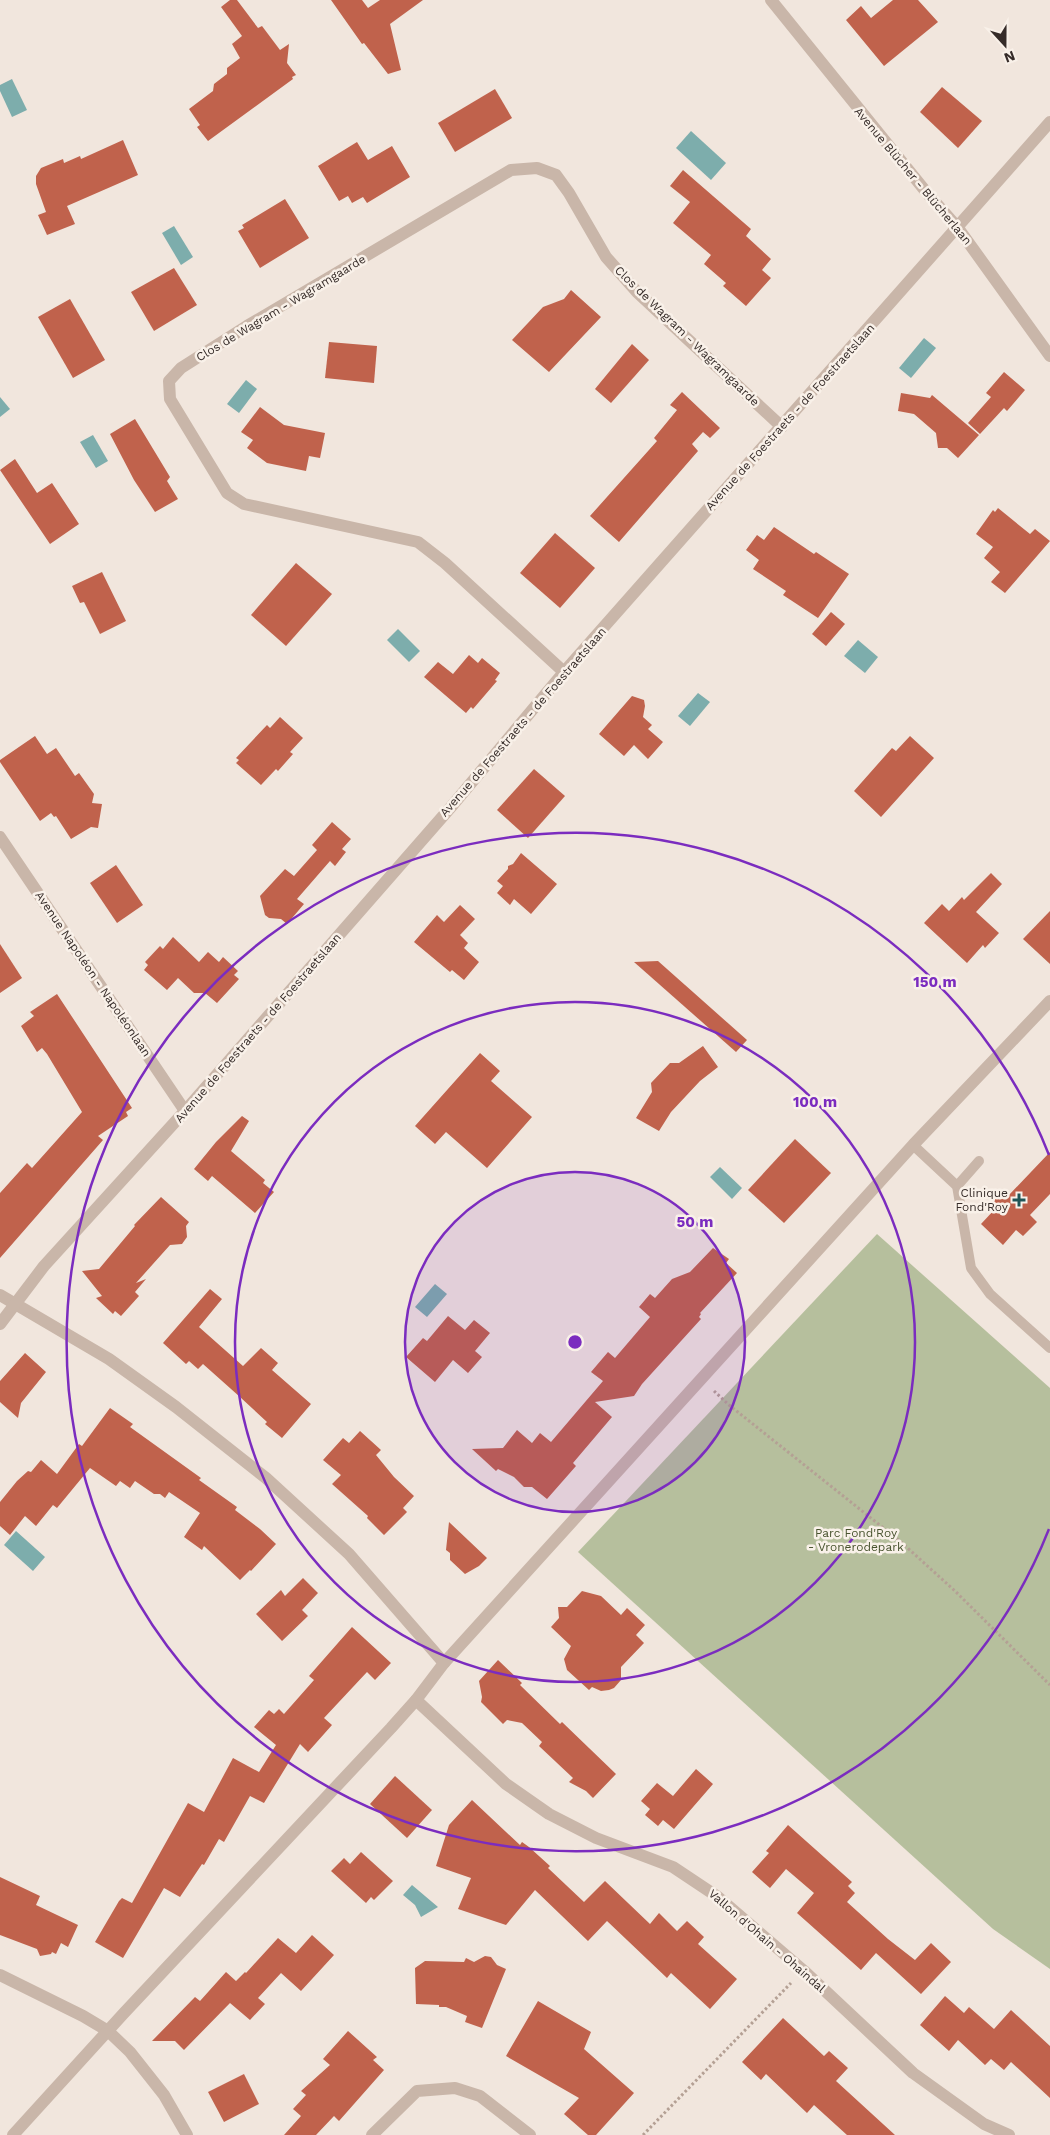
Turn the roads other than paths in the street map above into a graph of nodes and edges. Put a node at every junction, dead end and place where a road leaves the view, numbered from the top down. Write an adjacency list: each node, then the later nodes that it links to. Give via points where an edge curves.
1 (771, 0): 3 (street, Avenue Blücher - Blücherlaan)
2 (1050, 122): 3 (street, Avenue de Foestraets - de Foestraetslaan)
3 (958, 228): 4 (street, Avenue Blücher - Blücherlaan); 5 (street, Avenue de Foestraets - de Foestraetslaan)
4 (1050, 356)
5 (782, 427): 6 (street, Avenue de Foestraets - de Foestraetslaan); 6 (street, Clos de Wagram - Wagramgaarde, via 637,292 606,258 556,175 537,168 511,170 247,326 181,368 169,381 170,399 227,493 244,504 418,542)
6 (564, 672): 9 (street, Avenue de Foestraets - de Foestraetslaan, via 451,807)
7 (0, 837): 9 (street, Avenue Napoléon - Napoléonlaan)
8 (1050, 1000): 10 (street)
9 (185, 1111): 14 (street, Avenue de Foestraets - de Foestraetslaan, via 44,1266)
10 (913, 1144): 12 (lane); 17 (street)
11 (979, 1160): 12 (lane)
12 (957, 1186): 16 (lane, via 970,1268 990,1294)
13 (0, 1295): 14 (street)
14 (15, 1303): 15 (street, Avenue de Foestraets - de Foestraetslaan); 17 (street, via 110,1359 266,1478 349,1554)
15 (0, 1324)
16 (1050, 1348)
17 (444, 1662): 18 (street)
18 (416, 1700): 20 (street); 25 (street, Vallon d'Ohain - Ohaindal, via 506,1784 541,1809 596,1838 674,1867 718,1897 804,1971 913,2073 984,2124)
19 (0, 1975): 20 (street)
20 (108, 2031): 21 (street); 22 (street, via 130,2052 164,2095)
21 (13, 2135)
22 (187, 2135)
23 (372, 2135): 24 (street, via 418,2091 455,2088 480,2096)
24 (530, 2135)
25 (1009, 2135)

